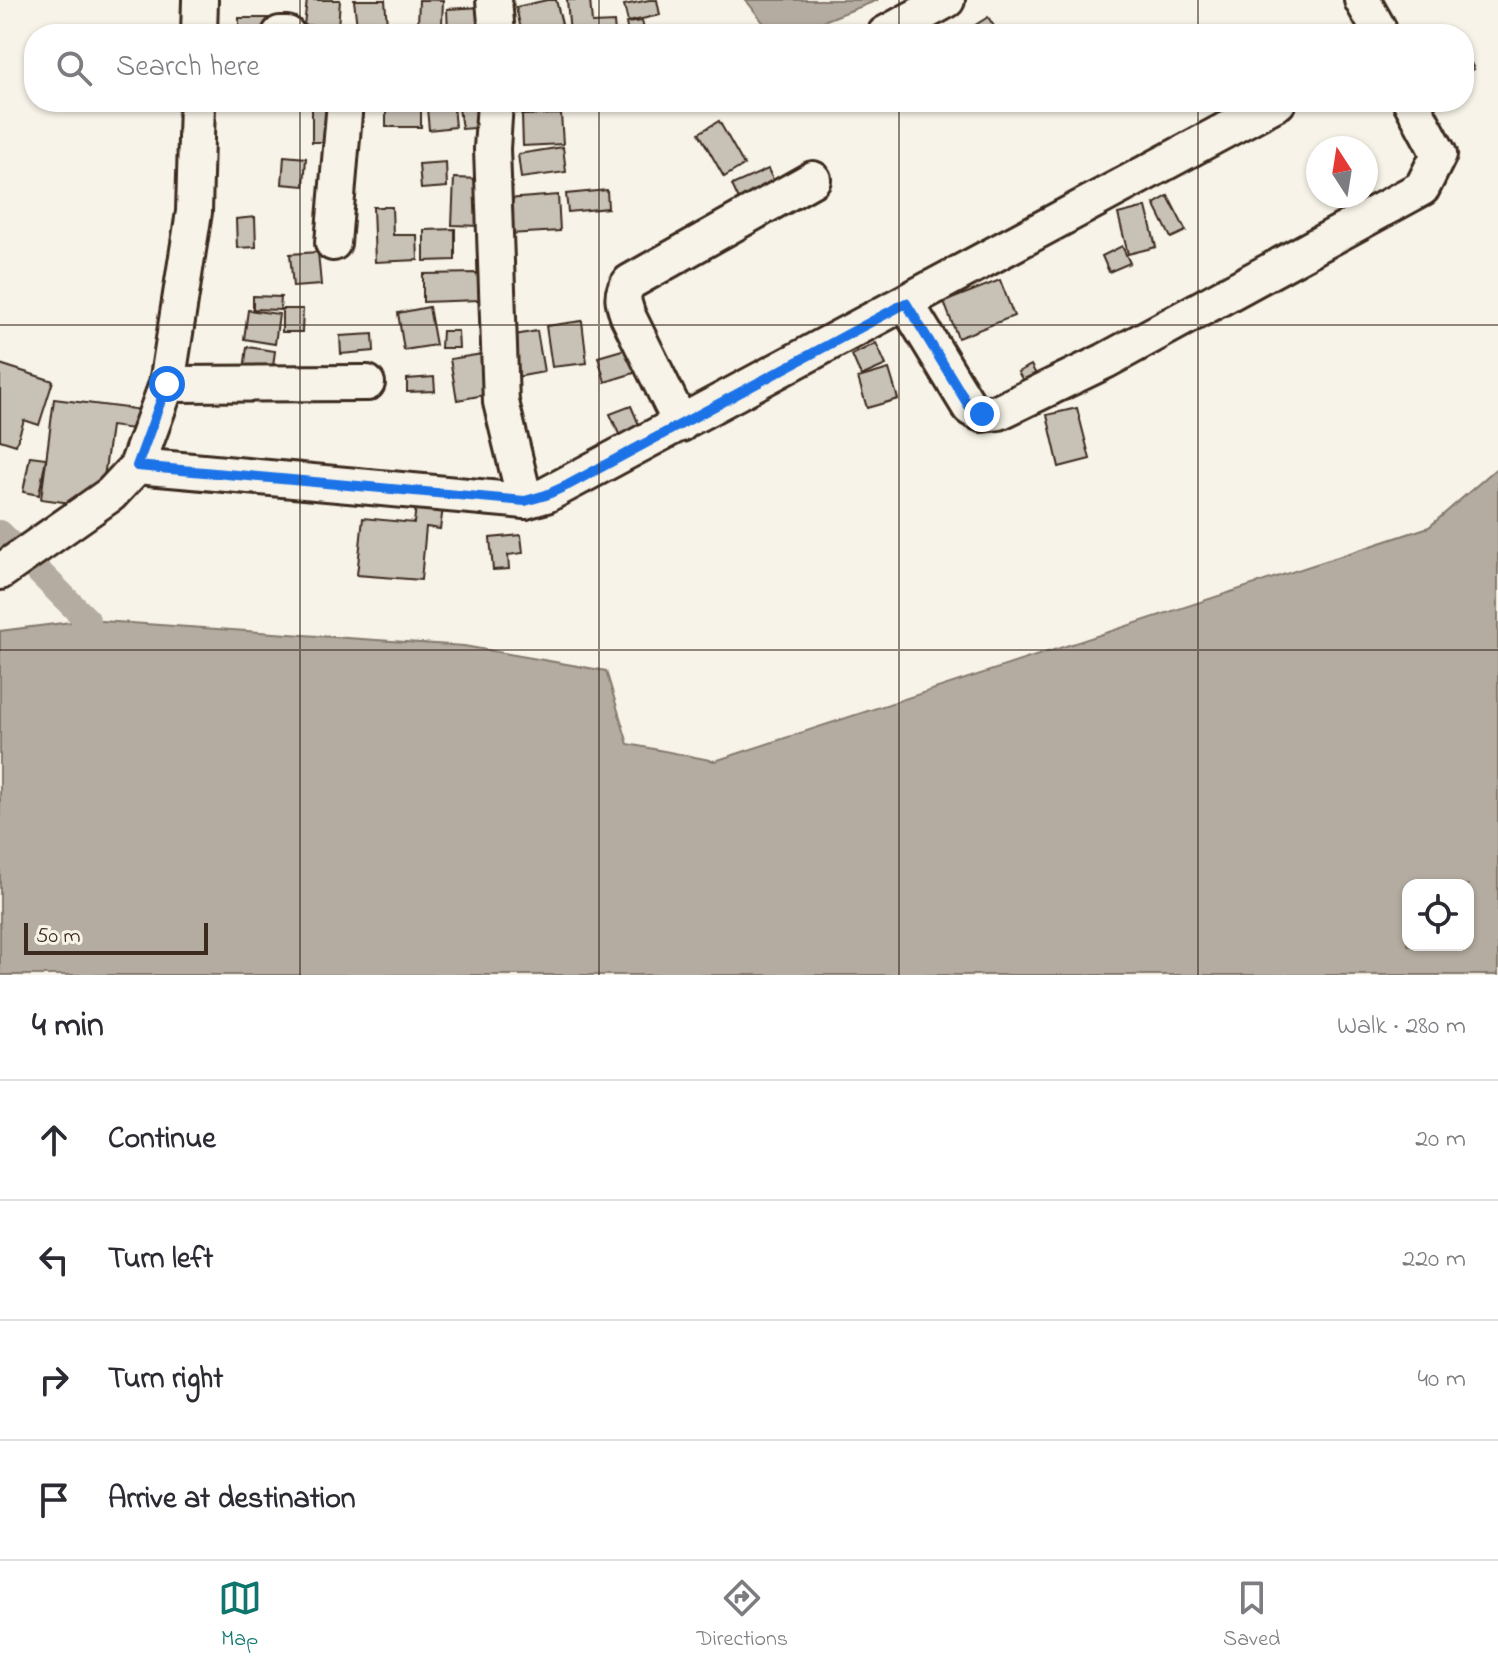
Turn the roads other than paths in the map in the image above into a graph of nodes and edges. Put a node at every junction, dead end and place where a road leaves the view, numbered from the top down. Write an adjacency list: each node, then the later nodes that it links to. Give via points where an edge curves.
1 (200, 0): 5 (street)
2 (494, 0): 6 (street)
3 (947, 0): 7 (street)
4 (1362, 0): 8 (street)
5 (199, 24)
6 (496, 24)
7 (903, 24)
8 (1376, 24)
9 (197, 112): 18 (street, via 194,212)
10 (344, 112): 15 (street)
11 (494, 112): 21 (street, via 501,402)
12 (1259, 112): 16 (street)
13 (1416, 112): 16 (street, via 1439,154 1422,188 1130,348 999,412 982,414 970,408)
14 (813, 179): 19 (street, via 623,290 628,316)
15 (333, 243)
16 (906, 303): 19 (street)
17 (367, 383): 18 (street)
18 (167, 384): 20 (street)
19 (681, 424): 21 (street, via 568,485)
20 (137, 466): 21 (street); 22 (street, via 111,494)
21 (525, 501)
22 (1, 571)

